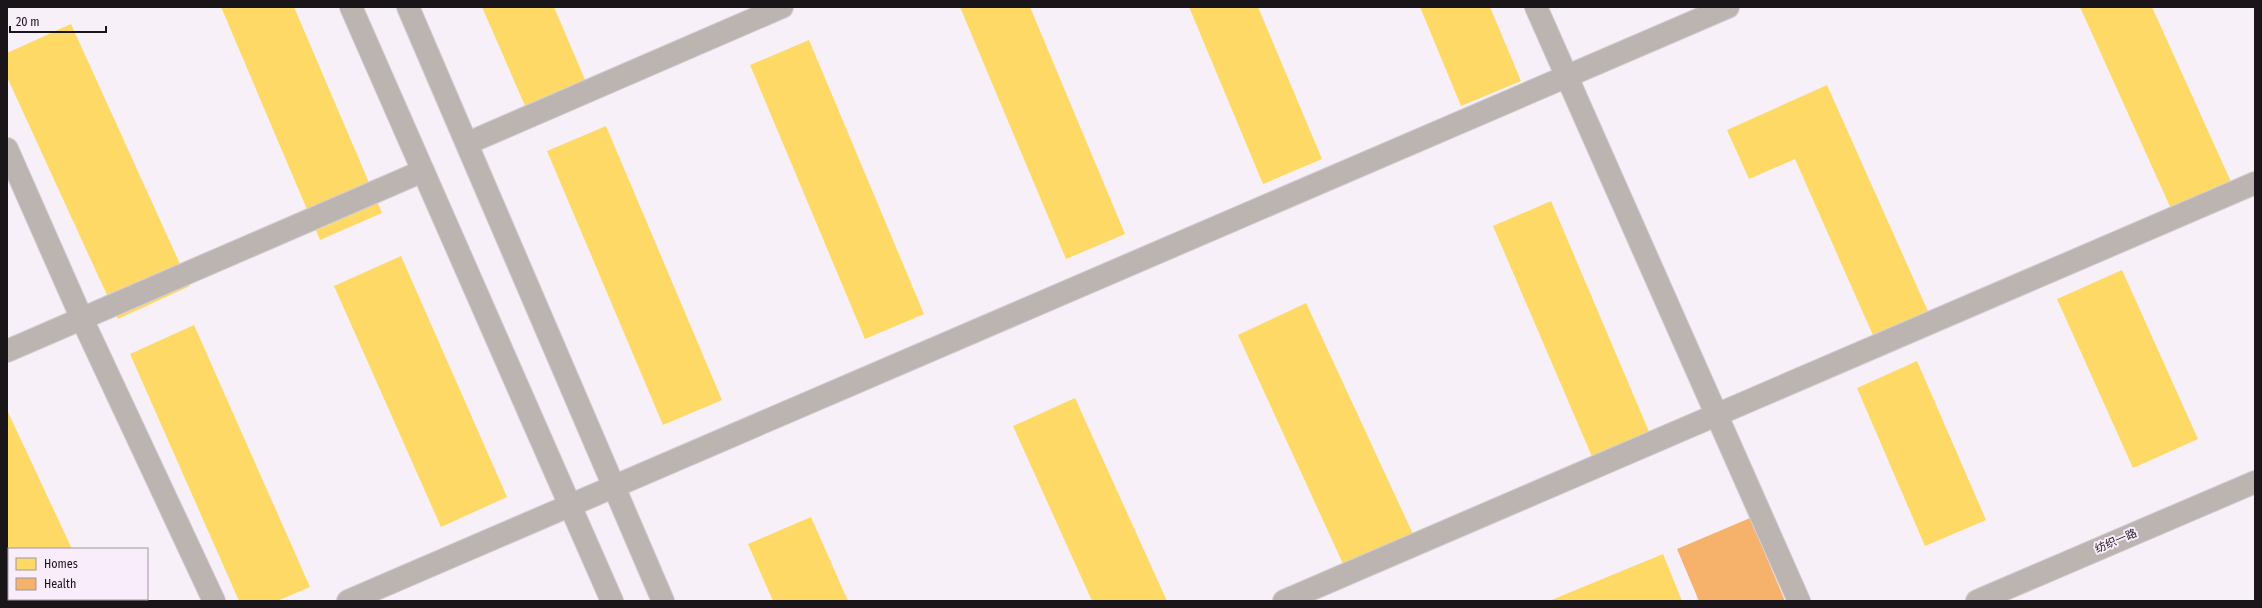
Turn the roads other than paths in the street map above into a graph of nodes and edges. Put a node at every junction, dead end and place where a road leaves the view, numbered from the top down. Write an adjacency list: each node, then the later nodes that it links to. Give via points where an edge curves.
1 (351, 7): 9 (street)
2 (408, 7): 7 (street)
3 (782, 7): 7 (street)
4 (1536, 7): 6 (street)
5 (1728, 7): 6 (street)
6 (1568, 76): 13 (street); 15 (street)
7 (468, 143): 15 (street)
8 (7, 149): 11 (street)
9 (423, 171): 11 (street); 16 (street)
10 (2255, 183): 13 (street)
11 (82, 319): 12 (street); 17 (street)
12 (7, 351)
13 (1716, 415): 21 (street); 22 (street)
14 (2255, 482): 23 (street, 纺织一路)
15 (614, 487): 16 (street); 20 (street)
16 (570, 506): 18 (street); 19 (street)
17 (214, 601)
18 (348, 601)
19 (612, 601)
20 (663, 601)
21 (1284, 601)
22 (1798, 601)
23 (1977, 601)

